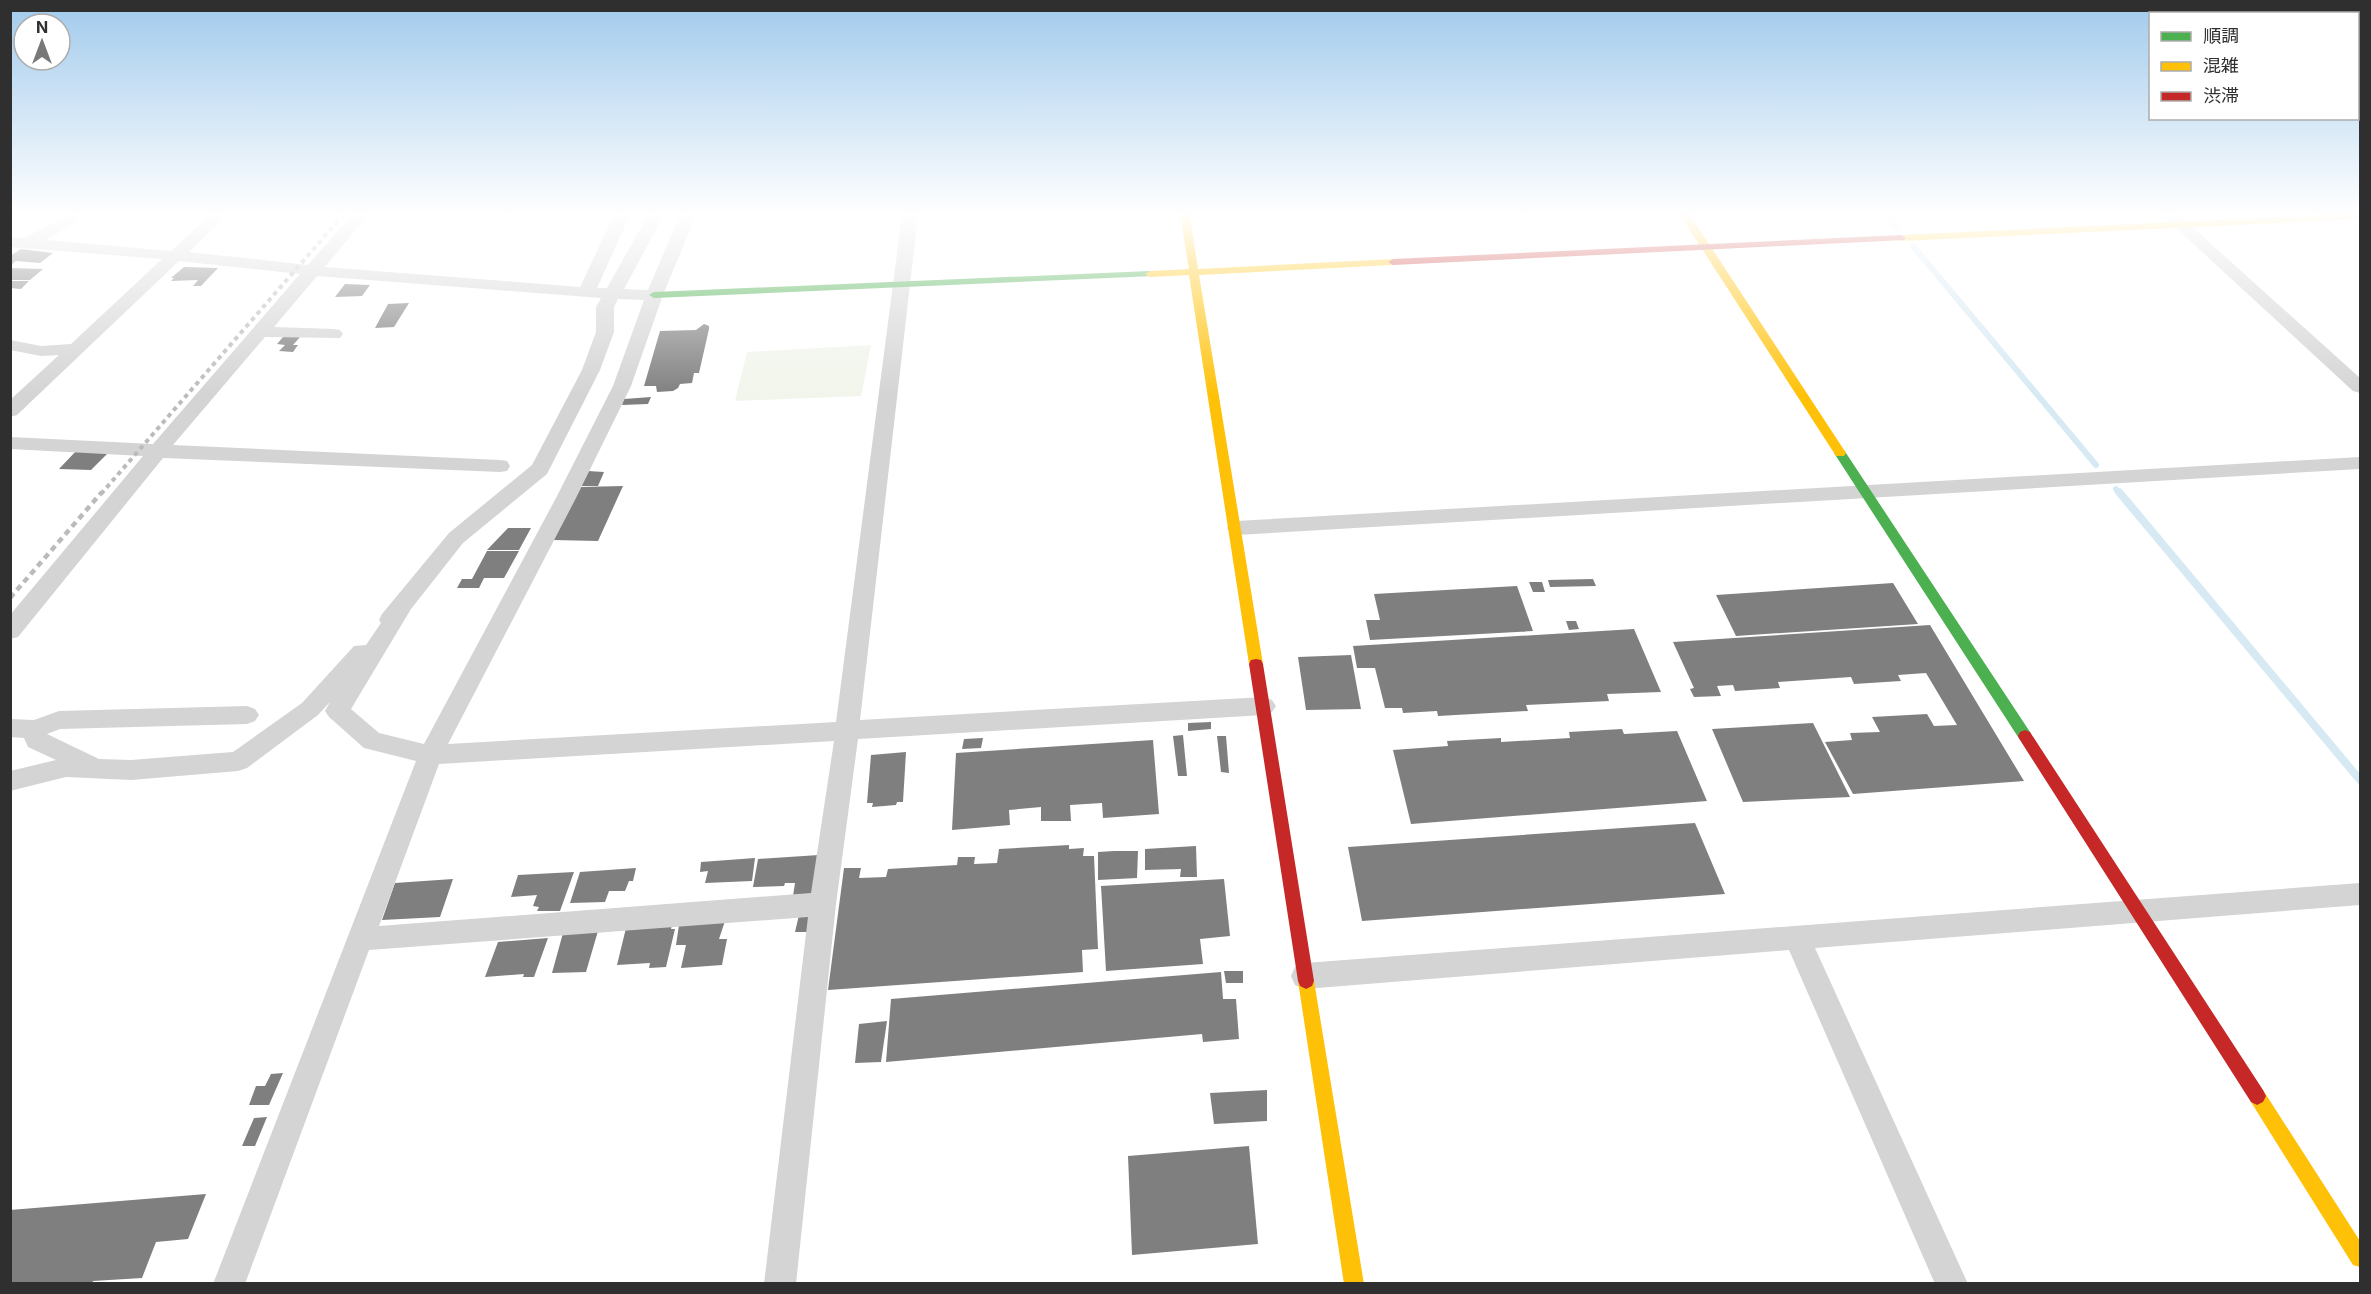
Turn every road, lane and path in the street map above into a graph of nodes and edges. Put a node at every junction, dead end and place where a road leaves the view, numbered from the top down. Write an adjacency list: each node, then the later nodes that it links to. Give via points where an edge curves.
1 (154, 275): 19 (street)
2 (308, 275): 16 (street)
3 (377, 275): 13 (street)
4 (594, 275): 13 (street)
5 (622, 275): 14 (street)
6 (662, 275): 15 (street)
7 (904, 275): 12 (street)
8 (1124, 275): 12 (street)
9 (1196, 275): 27 (street)
10 (1723, 275): 26 (street)
11 (2237, 275): 20 (street)
12 (903, 286): 15 (street); 34 (street)
13 (586, 293): 14 (street)
14 (612, 294): 15 (street); 28 (street, via 605,307 605,332 591,370 540,469 456,538)
15 (654, 295): 35 (street, via 622,386)
16 (260, 332): 17 (street); 23 (street)
17 (334, 334)
18 (10, 345): 19 (street, via 41,351)
19 (77, 349): 21 (street)
20 (2361, 387)
21 (10, 411)
22 (10, 443): 23 (street)
23 (158, 451): 25 (street); 29 (street)
24 (2361, 463): 26 (street)
25 (500, 466)
26 (1863, 490): 27 (street); 40 (street)
27 (1237, 528): 30 (street)
28 (400, 609): 35 (street, via 337,711 372,741); 36 (street, via 310,709 238,761 131,770)
29 (10, 631)
30 (1264, 706): 34 (street); 43 (street)
31 (247, 715): 33 (street, via 58,720)
32 (10, 728): 33 (street)
33 (35, 729): 36 (street, via 36,740)
34 (847, 730): 35 (street); 39 (street)
35 (430, 755): 42 (street)
36 (97, 768): 37 (street, via 66,767)
37 (10, 781)
38 (2361, 894): 40 (street)
39 (822, 904): 42 (street); 46 (street)
40 (2139, 912): 41 (street); 44 (street)
41 (1797, 938): 43 (street); 48 (street)
42 (361, 939): 45 (street)
43 (1305, 976): 47 (street)
44 (2361, 1258)
45 (229, 1284)
46 (780, 1284)
47 (1354, 1284)
48 (1952, 1284)

